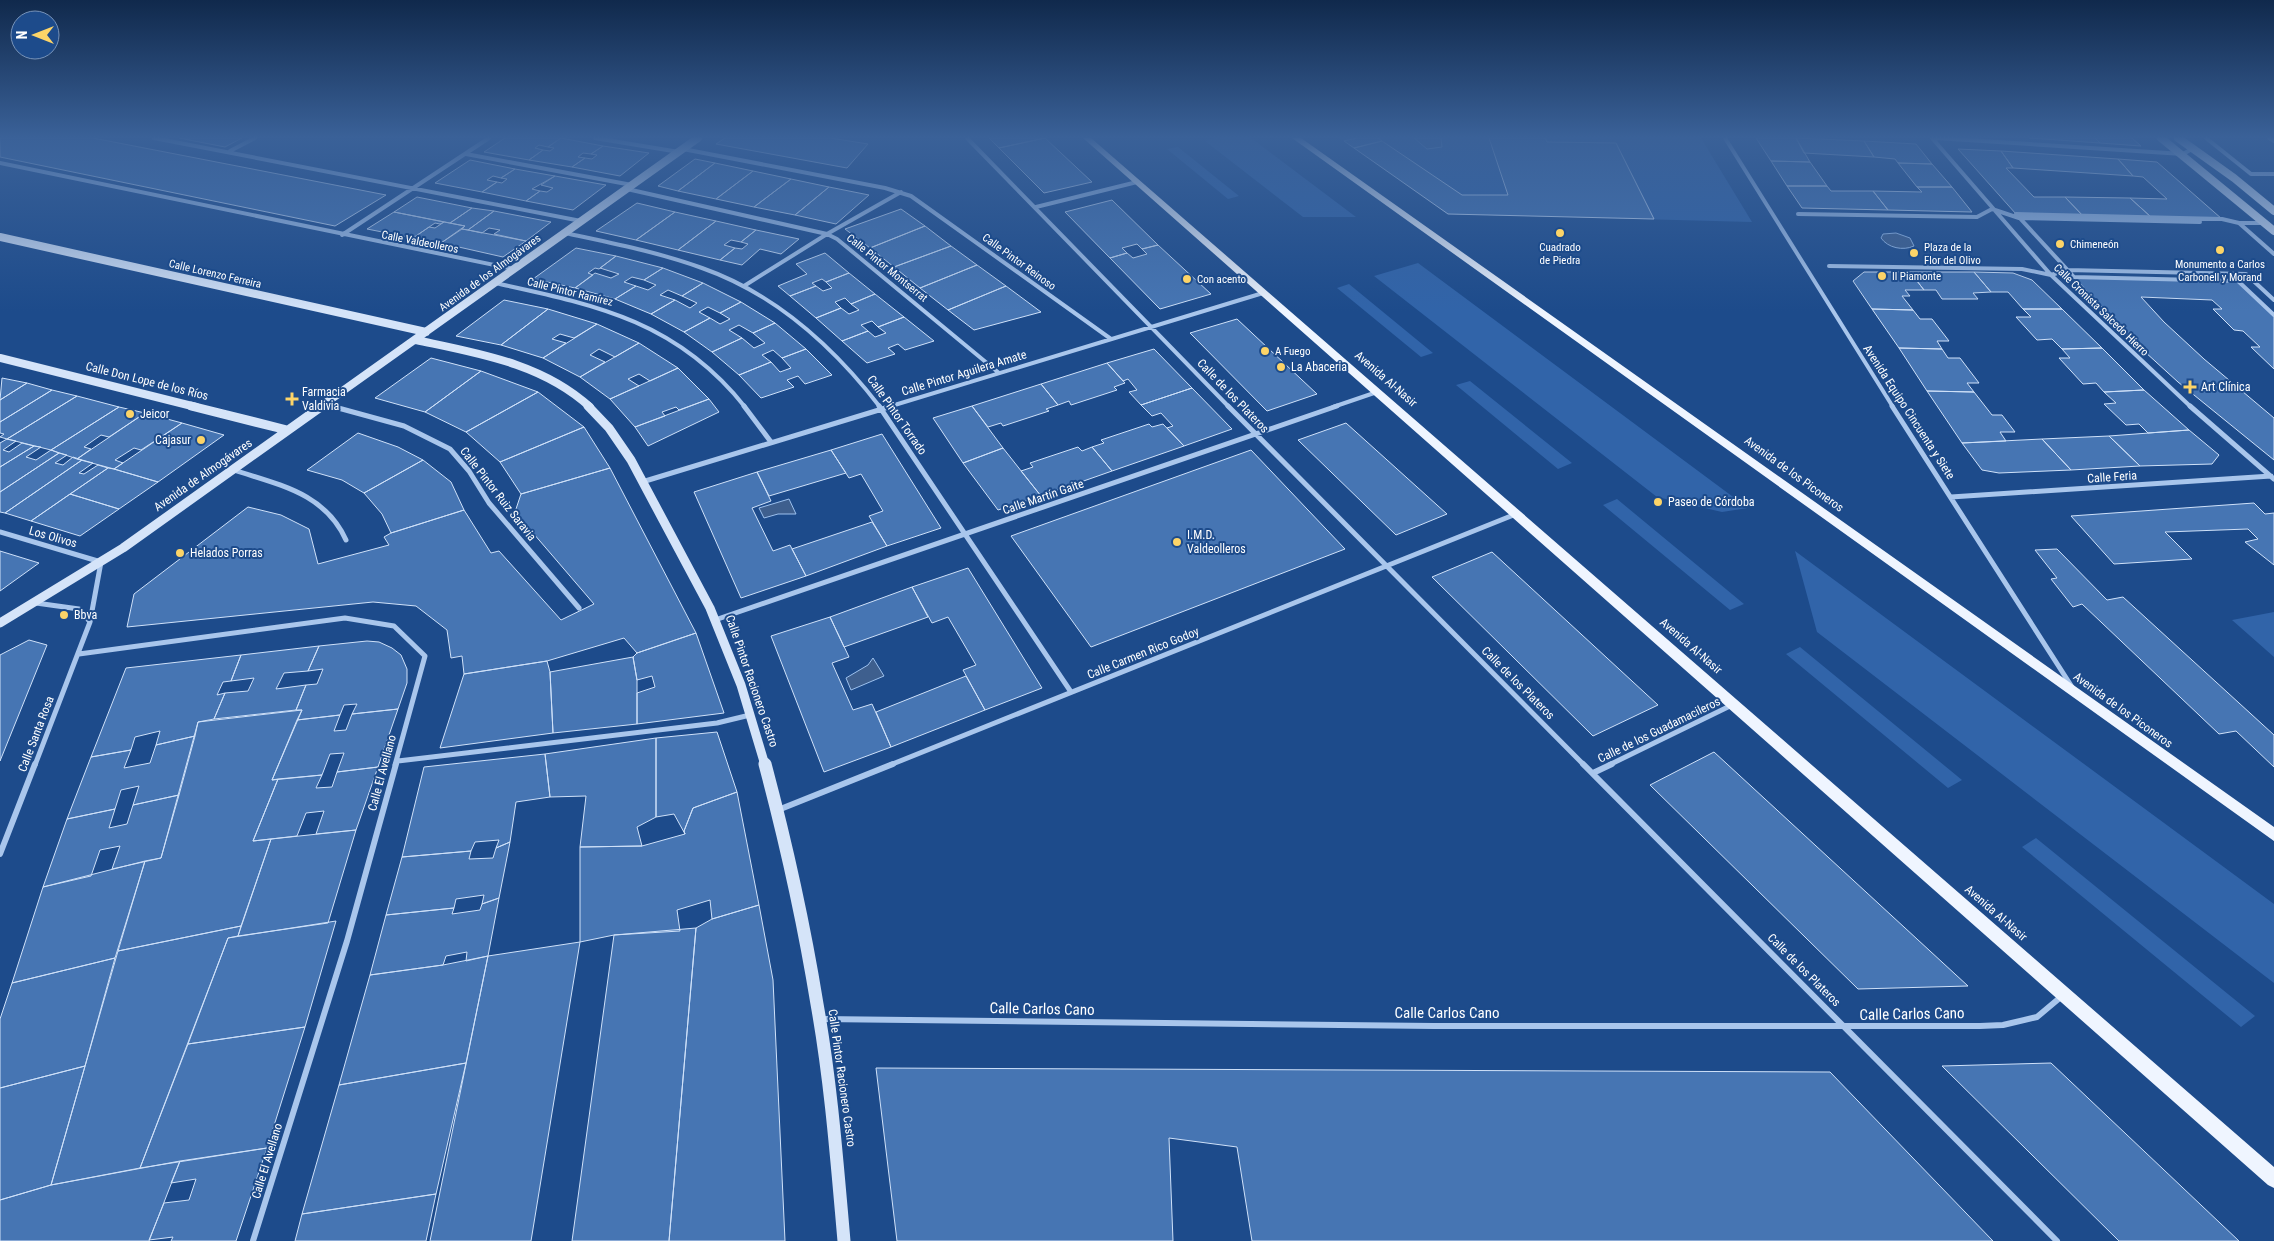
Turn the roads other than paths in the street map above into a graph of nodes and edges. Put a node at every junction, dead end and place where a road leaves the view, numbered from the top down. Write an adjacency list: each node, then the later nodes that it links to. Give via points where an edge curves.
1 (156, 196): 27 (street, Calle Valdeolleros)
2 (402, 196): 27 (street)
3 (454, 196): 21 (street)
4 (617, 196): 21 (street, Avenida de los Almogávares)
5 (667, 196): 26 (street, Calle Pintor Montserrat)
6 (894, 196): 26 (street)
7 (908, 196): 41 (street, Calle Pintor Reinoso)
8 (1025, 196): 16 (street, Calle de los Plateros)
9 (1081, 196): 16 (street)
10 (1153, 196): 36 (main road, Avenida Al-Nasir)
11 (1377, 196): 68 (main road, Avenida de los Piconeros)
12 (1761, 196): 54 (street, Avenida Equipo Cincuenta y Siete)
13 (1981, 196): 17 (street, Calle Cronista Salcedo Hierro)
14 (2233, 196): 23 (street)
15 (2256, 196): 18 (street)
16 (1036, 207): 39 (street, Calle de los Plateros)
17 (1992, 209): 19 (street, via 1977,217); 20 (street); 33 (street, Calle Cronista Salcedo Hierro)
18 (2274, 211)
19 (1798, 214)
20 (2019, 218): 22 (street, via 2016,214 2222,219); 32 (street)
21 (582, 221): 25 (street, Avenida de los Almogávares)
22 (2239, 223): 23 (street); 29 (street)
23 (2266, 223): 24 (street)
24 (2274, 231)
25 (565, 233): 31 (street, Avenida de los Almogávares); 35 (street, Calle Pintor Torrado, via 671,258)
26 (827, 234): 35 (street); 44 (street, Calle Pintor Montserrat, via 838,239)
27 (342, 235): 31 (street, Calle Valdeolleros)
28 (0, 237): 40 (street, Calle Lorenzo Ferreira)
29 (2274, 254)
30 (1829, 266): 33 (street, via 2022,269)
31 (514, 270): 34 (street, Avenida de los Almogávares)
32 (2067, 270): 33 (street); 37 (street, via 2246,274); 38 (street, via 2074,277 2238,281)
33 (2051, 275): 52 (street, Calle Cronista Salcedo Hierro, via 2158,378)
34 (494, 284): 40 (street, Avenida de los Almogávares); 50 (street, Calle Pintor Ramírez, via 591,304 673,340 718,377)
35 (744, 286): 47 (street, Calle Pintor Torrado, via 803,323 834,352)
36 (1264, 293): 39 (street, Calle Pintor Aguilera Amate); 45 (main road, Avenida Al-Nasir)
37 (2274, 300)
38 (2274, 315)
39 (1153, 327): 41 (street, Calle Pintor Aguilera Amate); 49 (street, Calle de los Plateros)
40 (426, 332): 42 (street, Avenida de los Almogávares)
41 (1111, 339): 44 (street, Calle Pintor Aguilera Amate)
42 (416, 340): 46 (street, Avenida de Almogávares); 53 (street, Calle Pintor Racionero Castro, via 505,361 554,380 599,415)
43 (0, 358): 48 (street, Calle Don Lope de los Ríos)
44 (999, 373): 47 (street, Calle Pintor Aguilera Amate)
45 (1377, 392): 49 (street, Calle Martín Gaite); 55 (main road, Avenida Al-Nasir)
46 (324, 404): 48 (street, Avenida de Almogávares); 62 (street, Calle Pintor Ruiz Saravia, via 404,426 450,449 469,471 489,503)
47 (882, 409): 50 (street, Calle Pintor Aguilera Amate); 57 (street, Calle Pintor Torrado)
48 (287, 430): 51 (street, Avenida de Almogávares)
49 (1255, 434): 57 (street, Calle Martín Gaite); 60 (street, Calle de los Plateros)
50 (771, 442): 53 (street, Calle Pintor Aguilera Amate)
51 (234, 470): 58 (street, via 315,502 330,513); 59 (street, Avenida de Almogávares)
52 (2273, 477): 54 (street, Calle Feria)
53 (642, 482): 63 (street, Calle Pintor Racionero Castro)
54 (1951, 497): 68 (street, Avenida Equipo Cincuenta y Siete)
55 (1516, 514): 60 (street, Calle Carmen Rico Godoy); 69 (main road, Avenida Al-Nasir)
56 (0, 532): 59 (street, Los Olivos)
57 (966, 534): 63 (street, Calle Martín Gaite); 67 (street, Calle Pintor Torrado)
58 (346, 540)
59 (101, 562): 61 (street, Avenida de Almogávares); 64 (street, Calle Santa Rosa)
60 (1388, 565): 67 (street, Calle Carmen Rico Godoy); 72 (street, Calle de los Plateros)
61 (36, 603): 64 (street, via 79,609); 65 (street, Avenida de Almogávares)
62 (579, 608)
63 (715, 620): 70 (street, Calle Pintor Racionero Castro)
64 (90, 622): 66 (street, Calle Santa Rosa)
65 (0, 623)
66 (79, 654): 71 (street, Calle El Avellano, via 345,618 394,626 425,656); 75 (street, Calle Santa Rosa)
67 (1071, 692): 73 (street, Calle Carmen Rico Godoy)
68 (2078, 696): 74 (main road, Avenida de los Piconeros)
69 (1733, 704): 72 (street, Calle de los Guadamacileros); 76 (main road, Avenida Al-Nasir)
70 (750, 715): 71 (street, via 717,723); 73 (street, Calle Pintor Racionero Castro)
71 (398, 760): 80 (street, Calle El Avellano, via 347,941)
72 (1593, 773): 78 (street, Calle de los Plateros)
73 (778, 810): 77 (street, Calle Pintor Racionero Castro)
74 (2274, 835)
75 (0, 854)
76 (2064, 994): 78 (street, Calle Carlos Cano, via 2037,1017 2003,1025); 79 (main road, Avenida Al-Nasir)
77 (820, 1019): 78 (street, Calle Carlos Cano); 81 (street, Calle Pintor Racionero Castro, via 837,1149)
78 (1846, 1027): 82 (street, Calle de los Plateros)
79 (2274, 1178)
80 (253, 1241)
81 (844, 1241)
82 (2057, 1241)

